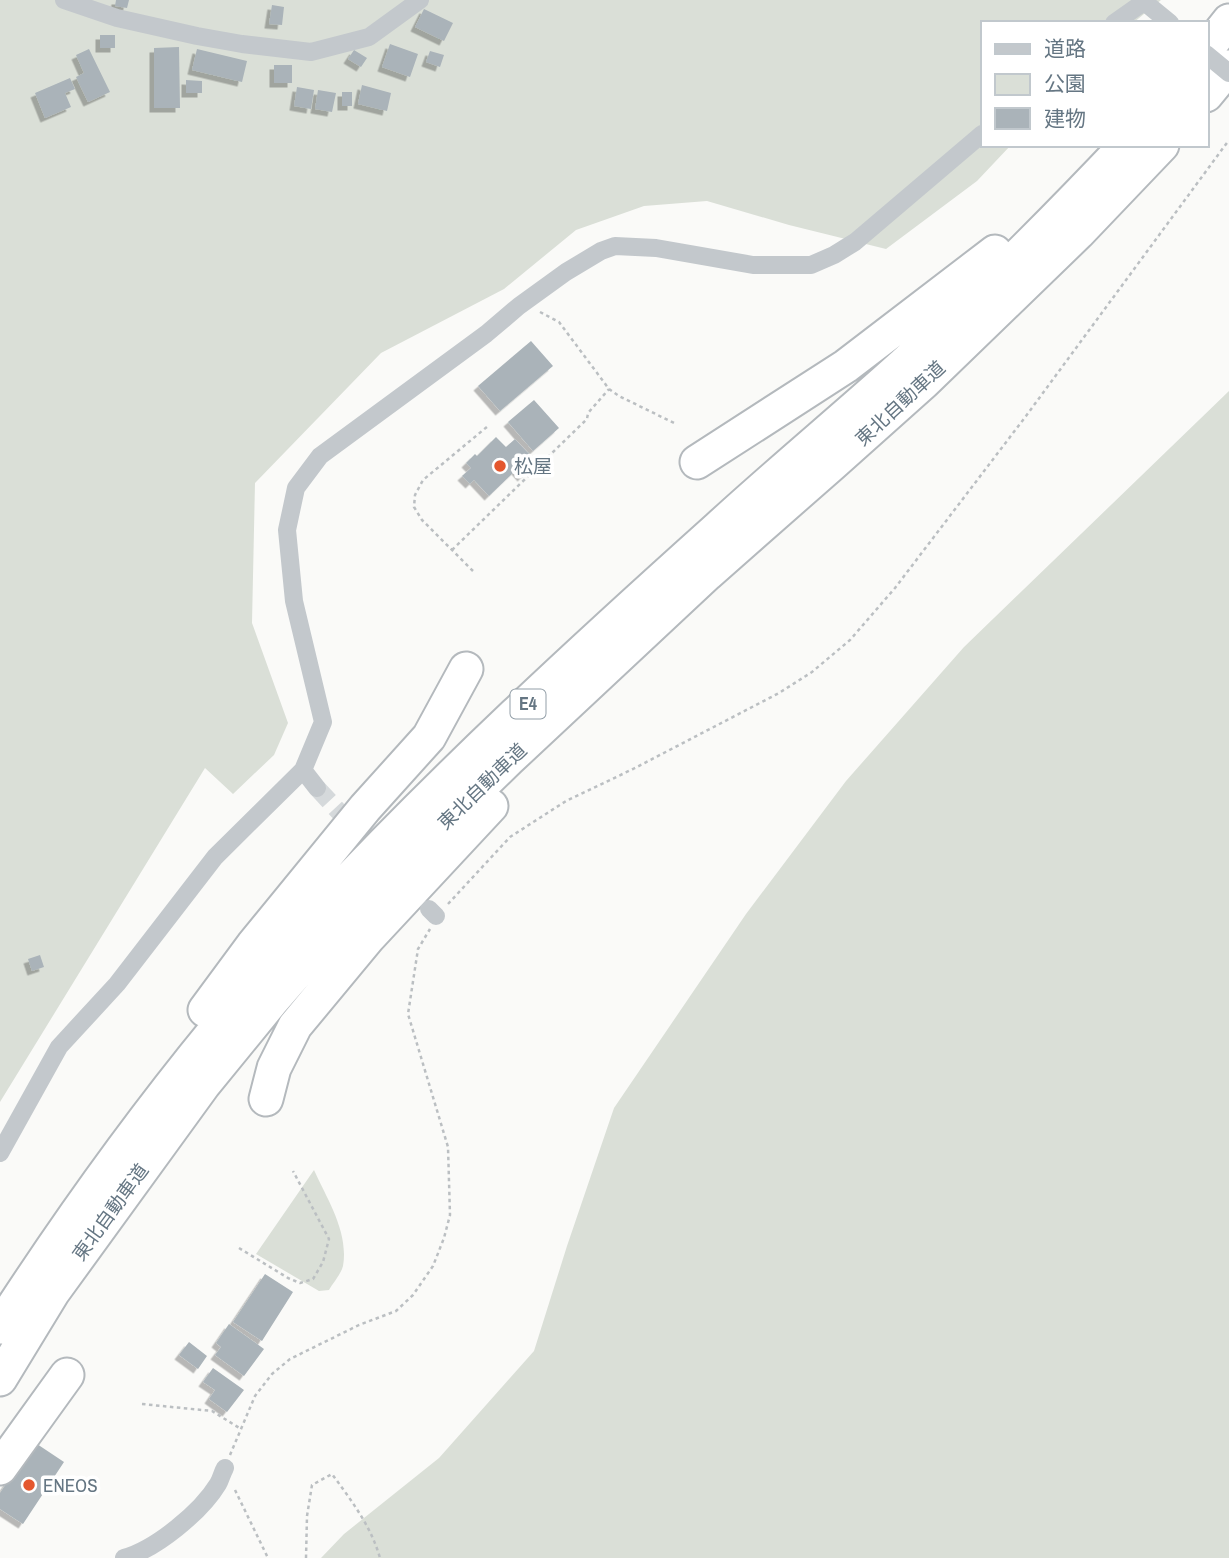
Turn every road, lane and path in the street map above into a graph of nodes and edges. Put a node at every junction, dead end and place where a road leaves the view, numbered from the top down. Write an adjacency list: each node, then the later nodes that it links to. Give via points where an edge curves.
1 (64, 0): 2 (street, via 117,18 197,36 311,52 369,37)
2 (420, 0)
3 (1147, 4): 4 (street); 5 (street)
4 (1117, 21)
5 (1168, 21)
6 (1229, 21): 7 (highway)
7 (1208, 49)
8 (1208, 54): 10 (street, bridge)
9 (1229, 67): 11 (highway)
10 (1229, 73)
11 (1208, 93)
12 (981, 135): 17 (street, via 855,242 811,265 753,265 656,248 615,246 566,272)
13 (1229, 140): 37 (path, via 1026,416 850,640 779,693 566,802 510,837 433,913 418,949 408,1014 449,1147 450,1215 444,1238 414,1296 397,1311 290,1359 255,1396)
14 (1125, 147): 21 (highway, via 846,366)
15 (1125, 147): 32 (highway, 東北自動車道 / E4, via 983,290 615,621 387,840 251,987 184,1069)
16 (1160, 147): 24 (highway, 東北自動車道 / E4, via 943,363)
17 (520, 305): 18 (path, via 559,322); 26 (street, via 320,456 296,488 287,530 294,601 323,722)
18 (609, 389): 19 (path); 22 (path, via 587,419)
19 (676, 425)
20 (488, 426): 22 (path, via 423,480 415,495 414,507 422,520)
21 (696, 462)
22 (452, 550): 23 (path)
23 (473, 571)
24 (707, 574): 28 (highway, via 368,938 296,1026 274,1068); 35 (highway, 東北自動車道 / E4, via 337,926 204,1084 53,1292)
25 (466, 669): 32 (highway, via 429,737 253,945 183,1041)
26 (303, 770): 27 (street); 29 (street, via 215,857 117,984 59,1047)
27 (317, 788)
28 (266, 1099)
29 (0, 1153)
30 (293, 1171): 31 (path, via 329,1239 313,1279 300,1283 288,1279)
31 (239, 1248)
32 (31, 1279): 33 (highway, 東北自動車道 / E4)
33 (0, 1327)
34 (67, 1375): 38 (highway)
35 (0, 1379)
36 (142, 1404): 37 (path, via 212,1411)
37 (241, 1429): 39 (path)
38 (0, 1468)
39 (225, 1468): 40 (street, via 197,1509 156,1544); 41 (path)
40 (124, 1558)
41 (268, 1558)
42 (306, 1558): 43 (path, via 312,1485 332,1474 363,1517)
43 (380, 1558)

